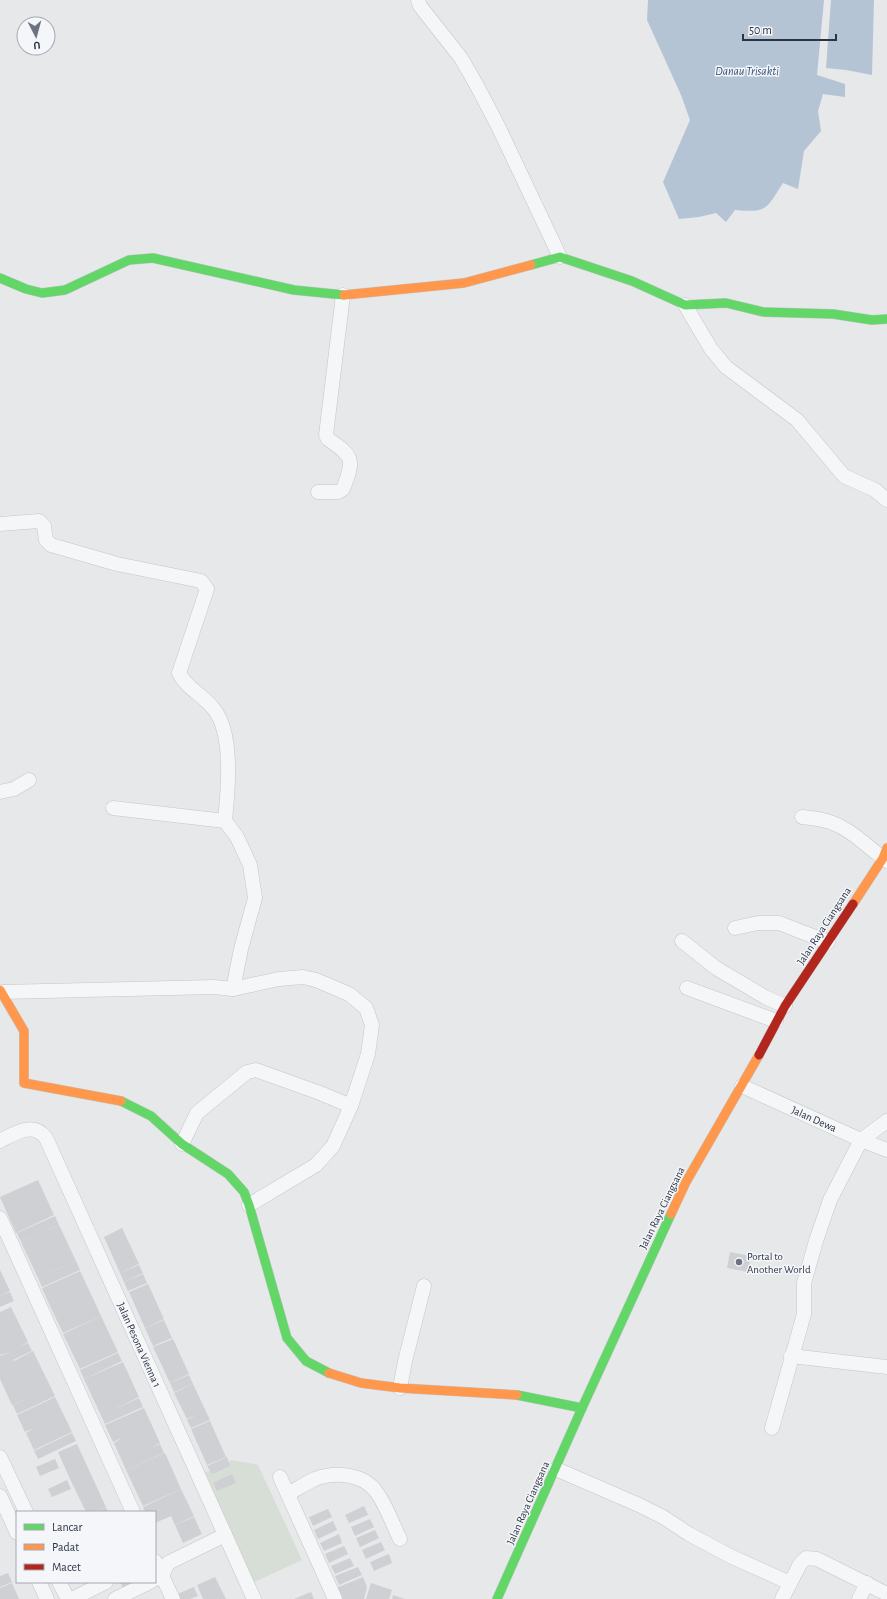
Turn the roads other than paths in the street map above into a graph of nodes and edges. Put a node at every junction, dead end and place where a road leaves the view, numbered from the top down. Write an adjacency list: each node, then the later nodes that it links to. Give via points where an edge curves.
1 (418, 0): 2 (street, via 461,58 476,84)
2 (560, 257): 4 (street, via 464,283); 5 (street, via 632,281)
3 (0, 278): 4 (street, via 42,293 65,290 129,260 153,258 294,290)
4 (343, 295): 7 (street, via 326,435 348,454 350,464 343,489 338,492)
5 (685, 305): 6 (street, via 726,303 763,312 833,314); 8 (street, via 711,349 726,367 797,420 844,476 875,490)
6 (887, 320)
7 (318, 492)
8 (887, 500)
9 (0, 524): 14 (street, via 39,521 44,526 46,540 51,544 117,564 201,581 207,590 179,673 182,680 213,707 222,723 228,751 229,782)
10 (28, 780): 11 (street, via 14,789)
11 (0, 792)
12 (112, 808): 14 (street)
13 (802, 817): 15 (street, via 829,821 842,827)
14 (225, 821): 20 (street, via 237,837 250,865 255,898)
15 (886, 856): 18 (street, Jalan Raya Ciangsana)
16 (735, 928): 18 (street, via 758,923 779,923)
17 (682, 941): 22 (street, via 716,968)
18 (828, 942): 22 (street, Jalan Raya Ciangsana)
19 (687, 988): 23 (street)
20 (233, 989): 21 (street, via 214,986); 25 (street, via 279,979 303,977 349,994 366,1008 372,1025 368,1054)
21 (1, 991): 29 (street, via 24,1031 24,1082 124,1102 151,1116)
22 (785, 1006): 23 (street, Jalan Raya Ciangsana)
23 (776, 1021): 24 (street, Jalan Raya Ciangsana)
24 (742, 1086): 27 (street, Jalan Dewa); 37 (street, Jalan Raya Ciangsana, via 686,1182)
25 (351, 1106): 29 (street, via 256,1070 247,1072 198,1113); 31 (street, via 333,1146 316,1165)
26 (887, 1121): 27 (street)
27 (861, 1140): 30 (street, Jalan Dewa); 34 (street, via 830,1200 816,1241 804,1283 804,1314)
28 (0, 1141): 47 (street, Jalan Pesona Vienna 1, via 30,1129 36,1129 46,1138)
29 (182, 1144): 31 (street, via 228,1174 244,1192)
30 (887, 1150)
31 (249, 1205): 36 (street, via 286,1338 306,1361 329,1373 361,1383)
32 (0, 1218): 45 (street)
33 (424, 1286): 36 (street)
34 (791, 1356): 35 (street); 38 (street)
35 (887, 1367)
36 (400, 1388): 37 (street, via 524,1395)
37 (582, 1408): 40 (street, Jalan Raya Ciangsana)
38 (772, 1428)
39 (2, 1465): 44 (street)
40 (556, 1469): 54 (street, via 663,1517 730,1556); 64 (street, Jalan Raya Ciangsana)
41 (280, 1477): 42 (street)
42 (288, 1494): 48 (street, via 316,1479 338,1474 357,1478 375,1490); 63 (street)
43 (0, 1496): 46 (street)
44 (25, 1511)
45 (133, 1511)
46 (16, 1531)
47 (225, 1535): 49 (street); 62 (street, Jalan Pesona Vienna 1)
48 (400, 1539)
49 (158, 1570): 61 (street)
50 (39, 1583): 57 (street)
51 (60, 1583): 58 (street)
52 (104, 1583): 59 (street)
53 (139, 1583): 60 (street)
54 (790, 1583): 55 (street, via 803,1560 812,1557); 65 (street)
55 (867, 1583): 56 (street); 66 (street)
56 (887, 1594)
57 (47, 1599)
58 (68, 1599)
59 (72, 1599)
60 (115, 1599)
61 (173, 1599)
62 (254, 1599)
63 (335, 1599)
64 (497, 1599)
65 (782, 1599)
66 (859, 1599)

